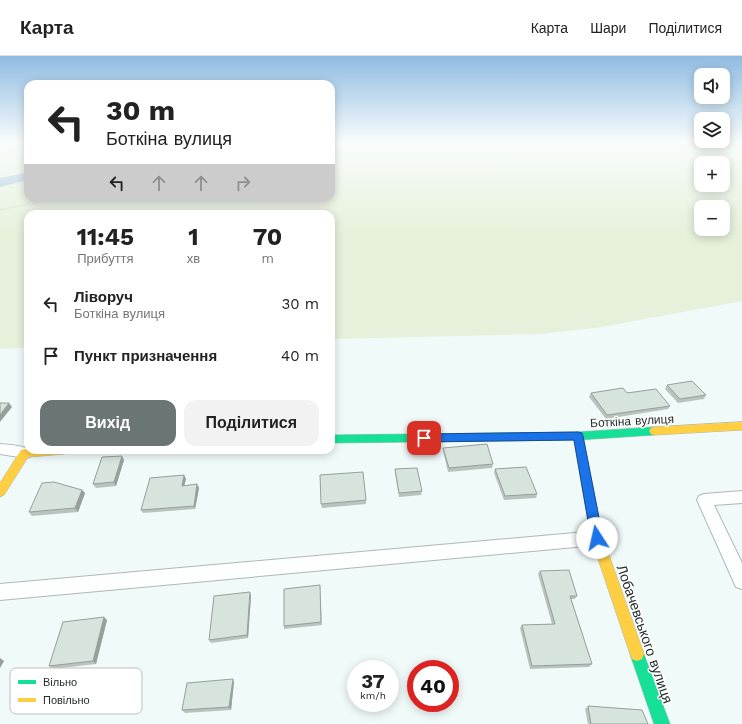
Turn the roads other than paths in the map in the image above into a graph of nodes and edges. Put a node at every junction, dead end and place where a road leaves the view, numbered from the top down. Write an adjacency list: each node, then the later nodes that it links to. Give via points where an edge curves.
1 (742, 426): 2 (street, Боткіна вулиця)
2 (578, 436): 3 (street, Боткіна вулиця); 9 (street, Лобачевського вулиця)
3 (335, 439)
4 (0, 449): 5 (lane)
5 (24, 453)
6 (24, 454): 7 (street)
7 (0, 492)
8 (742, 497): 10 (lane, via 704,500)
9 (597, 538): 11 (lane); 12 (street, Лобачевського вулиця)
10 (742, 581)
11 (0, 592)
12 (662, 724)

